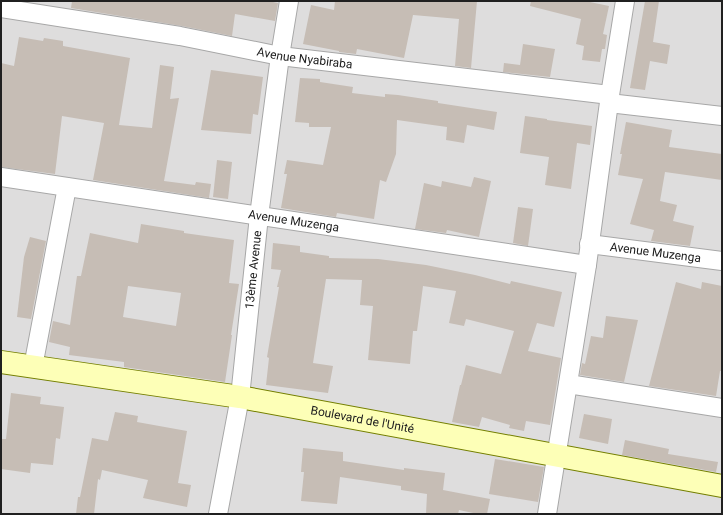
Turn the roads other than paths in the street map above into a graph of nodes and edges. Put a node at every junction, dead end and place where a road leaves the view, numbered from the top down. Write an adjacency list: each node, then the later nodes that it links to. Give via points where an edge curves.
1 (289, 1): 4 (street, 13ème Avenue)
2 (625, 1): 5 (street)
3 (1, 8): 4 (street, Avenue Nyabiraba, via 180,36)
4 (280, 56): 5 (street, Avenue Nyabiraba); 9 (street, 13ème Avenue)
5 (610, 99): 6 (street, Avenue Nyabiraba); 10 (street)
6 (722, 116)
7 (1, 177): 8 (street, Avenue Muzenga)
8 (67, 187): 9 (street, Avenue Muzenga); 14 (street)
9 (258, 216): 12 (street, Avenue Muzenga); 16 (street, 13ème Avenue)
10 (590, 244): 11 (street, Avenue Muzenga); 12 (street)
11 (722, 261)
12 (587, 265): 15 (street)
13 (1, 362): 14 (street, Boulevard de l'Unité)
14 (33, 367): 16 (street, Boulevard de l'Unité)
15 (568, 384): 17 (street); 18 (street)
16 (240, 397): 18 (street, Boulevard de l'Unité); 20 (street, 13ème Avenue)
17 (722, 408)
18 (556, 455): 19 (street, Boulevard de l'Unité); 21 (street)
19 (722, 486)
20 (218, 514)
21 (547, 514)

